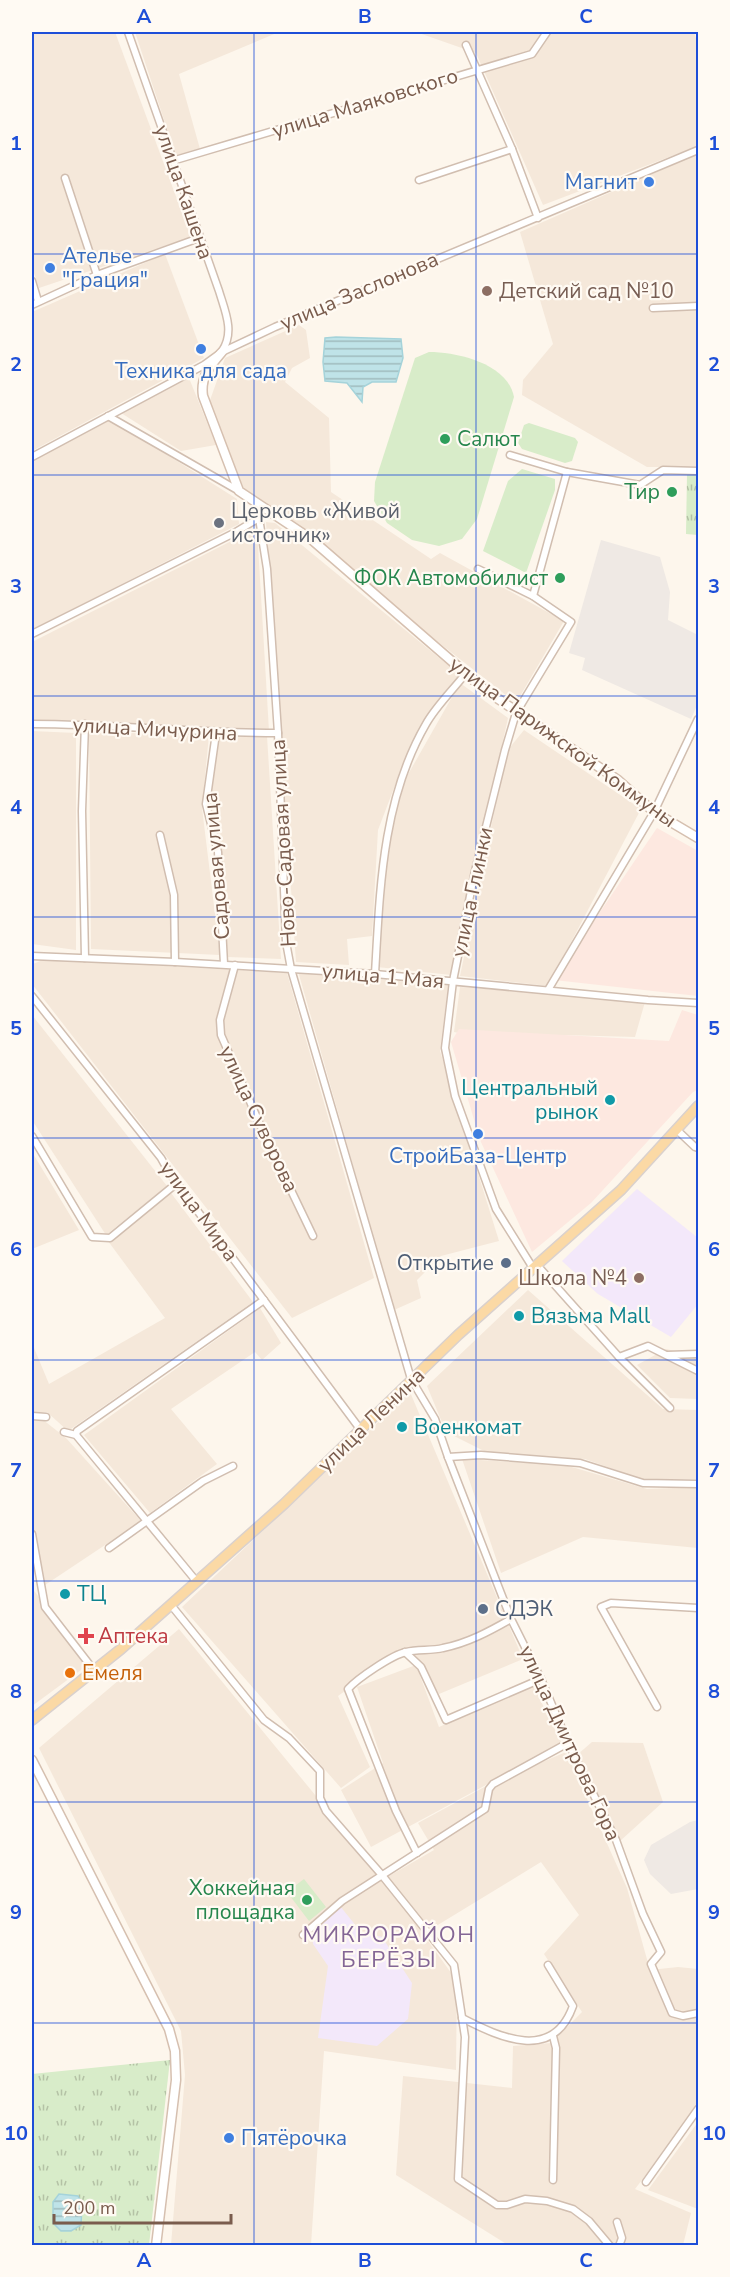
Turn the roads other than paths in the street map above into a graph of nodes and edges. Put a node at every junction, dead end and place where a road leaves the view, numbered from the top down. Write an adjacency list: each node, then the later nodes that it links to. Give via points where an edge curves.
1 (128, 32): 7 (street, улица Кашена)
2 (547, 32): 4 (street, улица Маяковского, via 532,54)
3 (466, 45): 4 (street)
4 (478, 69): 5 (street); 7 (street, улица Маяковского)
5 (512, 149): 9 (street); 10 (street)
6 (699, 150): 10 (street, улица Заслонова)
7 (172, 161): 11 (street, улица Кашена)
8 (65, 178): 12 (street)
9 (419, 180)
10 (538, 218): 17 (street, улица Заслонова)
11 (199, 238): 12 (street); 17 (street, улица Кашена, via 230,331)
12 (97, 275): 14 (street)
13 (32, 281): 14 (street)
14 (35, 303)
15 (699, 306): 16 (street)
16 (653, 308)
17 (222, 352): 18 (street, улица Заслонова); 23 (street, via 205,375 203,396)
18 (108, 416): 20 (street, улица Заслонова); 23 (street)
19 (510, 455): 22 (street)
20 (32, 457)
21 (699, 471): 22 (street, via 663,470 640,485)
22 (567, 472): 27 (street)
23 (239, 491): 24 (street, улица Парижской Коммуны)
24 (263, 507): 25 (street, Ново-Садовая улица); 29 (street, улица Парижской Коммуны, via 311,539)
25 (259, 518): 28 (street); 35 (street, Ново-Садовая улица, via 267,569)
26 (478, 569): 27 (street, улица Глинки)
27 (533, 596): 30 (street, улица Глинки, via 571,622)
28 (32, 634)
29 (466, 674): 30 (street, улица Парижской Коммуны); 45 (street, via 426,724 398,786 380,877)
30 (516, 713): 36 (street, улица Парижской Коммуны, via 618,780); 46 (street, улица Глинки, via 475,871)
31 (699, 719): 36 (street)
32 (32, 724): 33 (street, улица Мичурина)
33 (85, 724): 34 (street, улица Мичурина); 40 (street)
34 (216, 733): 35 (street, улица Мичурина); 42 (street, Садовая улица, via 206,804 218,852)
35 (278, 733): 44 (street, Ново-Садовая улица, via 286,942)
36 (654, 812): 38 (street, улица Парижской Коммуны); 47 (street)
37 (160, 835): 41 (street, via 174,895)
38 (699, 838)
39 (32, 956): 40 (street, улица 1 Мая)
40 (85, 958): 41 (street, улица 1 Мая)
41 (175, 962): 42 (street, улица 1 Мая)
42 (224, 964): 43 (street, улица 1 Мая)
43 (235, 965): 44 (street, улица 1 Мая); 55 (street, улица Суворова, via 220,1020 220,1035)
44 (291, 969): 45 (street, улица 1 Мая); 62 (street, Ново-Садовая улица)
45 (375, 974): 46 (street, улица 1 Мая)
46 (453, 981): 47 (street, улица 1 Мая); 56 (street, улица Глинки, via 445,1048 455,1096 496,1209)
47 (548, 990): 49 (street, улица 1 Мая)
48 (32, 996): 54 (street, улица Мира)
49 (699, 1003)
50 (699, 1106): 51 (main road, улица Ленина)
51 (677, 1130): 53 (street); 56 (main road, улица Ленина, via 621,1190)
52 (32, 1136): 54 (street, via 92,1237 110,1238)
53 (699, 1148)
54 (177, 1183): 57 (street, улица Мира)
55 (313, 1236)
56 (535, 1267): 60 (street, улица Глинки); 62 (main road, улица Ленина)
57 (264, 1300): 66 (street, улица Мира); 68 (street)
58 (699, 1354): 59 (street)
59 (666, 1355): 60 (street, via 648,1346); 61 (street)
60 (619, 1357): 63 (street, улица Глинки)
61 (699, 1371)
62 (411, 1379): 66 (main road, улица Ленина); 69 (street, улица Дмитрова Гора, via 435,1419)
63 (670, 1408)
64 (32, 1416): 65 (street)
65 (46, 1417)
66 (360, 1429): 75 (main road, улица Ленина)
67 (64, 1432): 68 (street)
68 (76, 1435): 72 (street)
69 (448, 1457): 71 (street, via 481,1455 580,1462 643,1483); 78 (street, улица Дмитрова Гора)
70 (233, 1466): 72 (street, via 203,1481)
71 (699, 1484)
72 (147, 1520): 74 (street); 75 (street)
73 (32, 1533): 80 (street, via 45,1606)
74 (109, 1548)
75 (198, 1582): 76 (main road, улица Ленина)
76 (171, 1605): 80 (main road, улица Ленина); 87 (street, via 264,1720 289,1738 320,1771 321,1798 326,1811)
77 (699, 1608): 82 (street, via 611,1603 601,1607)
78 (511, 1619): 79 (street, via 482,1636 444,1648); 81 (street, улица Дмитрова Гора)
79 (405, 1652): 81 (street, via 421,1667 446,1720); 86 (street, via 357,1679 348,1689)
80 (93, 1669): 83 (main road, улица Ленина)
81 (541, 1679): 84 (street, улица Дмитрова Гора)
82 (657, 1707)
83 (32, 1720)
84 (568, 1743): 86 (street, via 493,1784 485,1809); 90 (street, улица Дмитрова Гора, via 616,1840 661,1952 651,1964 668,2006 672,2013 683,2016)
85 (32, 1760): 97 (street, via 169,2029 175,2051 176,2080)
86 (417, 1853): 87 (street)
87 (381, 1874): 88 (street); 91 (street, via 454,1965)
88 (303, 1935)
89 (548, 1965): 92 (street, via 573,2006 568,2022)
90 (699, 2013)
91 (462, 2018): 92 (street, via 510,2040); 98 (street, via 465,2057 458,2179 497,2205 525,2199 573,2209)
92 (552, 2036): 94 (street, via 556,2048)
93 (699, 2109): 95 (street)
94 (553, 2180)
95 (646, 2182)
96 (617, 2222): 99 (street, via 622,2238)
97 (156, 2246)
98 (610, 2246)
99 (619, 2246)

